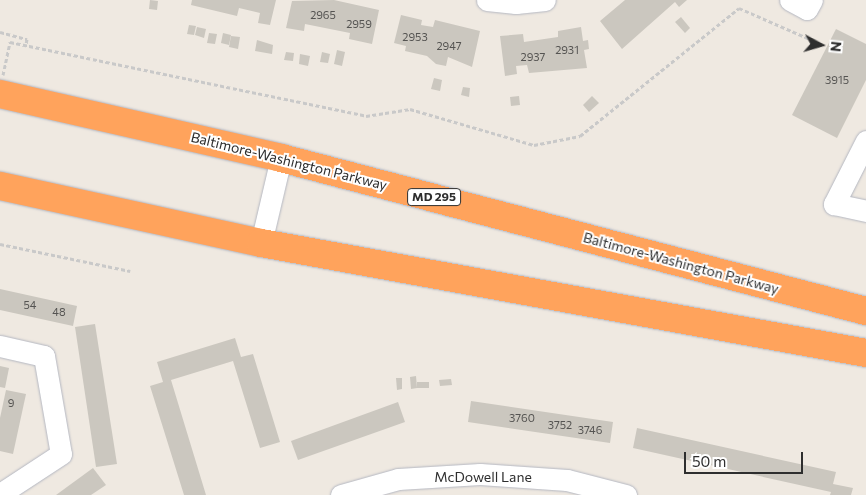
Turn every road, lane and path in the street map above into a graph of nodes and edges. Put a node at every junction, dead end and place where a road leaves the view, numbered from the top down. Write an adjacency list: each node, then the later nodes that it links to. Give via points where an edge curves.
1 (487, 0): 2 (street, via 516,3)
2 (545, 0)
3 (790, 0): 4 (street, via 807,9)
4 (812, 0)
5 (0, 32): 7 (path, via 27,39)
6 (814, 41): 7 (path, via 738,8 580,136 534,145 410,109 366,116)
7 (26, 44): 8 (path, via 10,42)
8 (1, 86): 10 (highway, Baltimore-Washington Parkway / MD 295)
9 (866, 141): 12 (street, via 834,204)
10 (281, 158): 13 (street); 16 (highway, Baltimore-Washington Parkway / MD 295)
11 (0, 186): 13 (highway)
12 (866, 211)
13 (261, 243): 18 (highway)
14 (0, 244): 15 (path)
15 (130, 271)
16 (866, 311)
17 (0, 346): 19 (street, via 44,356 61,454)
18 (866, 352)
19 (0, 494)
20 (341, 495): 21 (street, McDowell Lane, via 398,479 480,474 568,480)
21 (626, 495)

